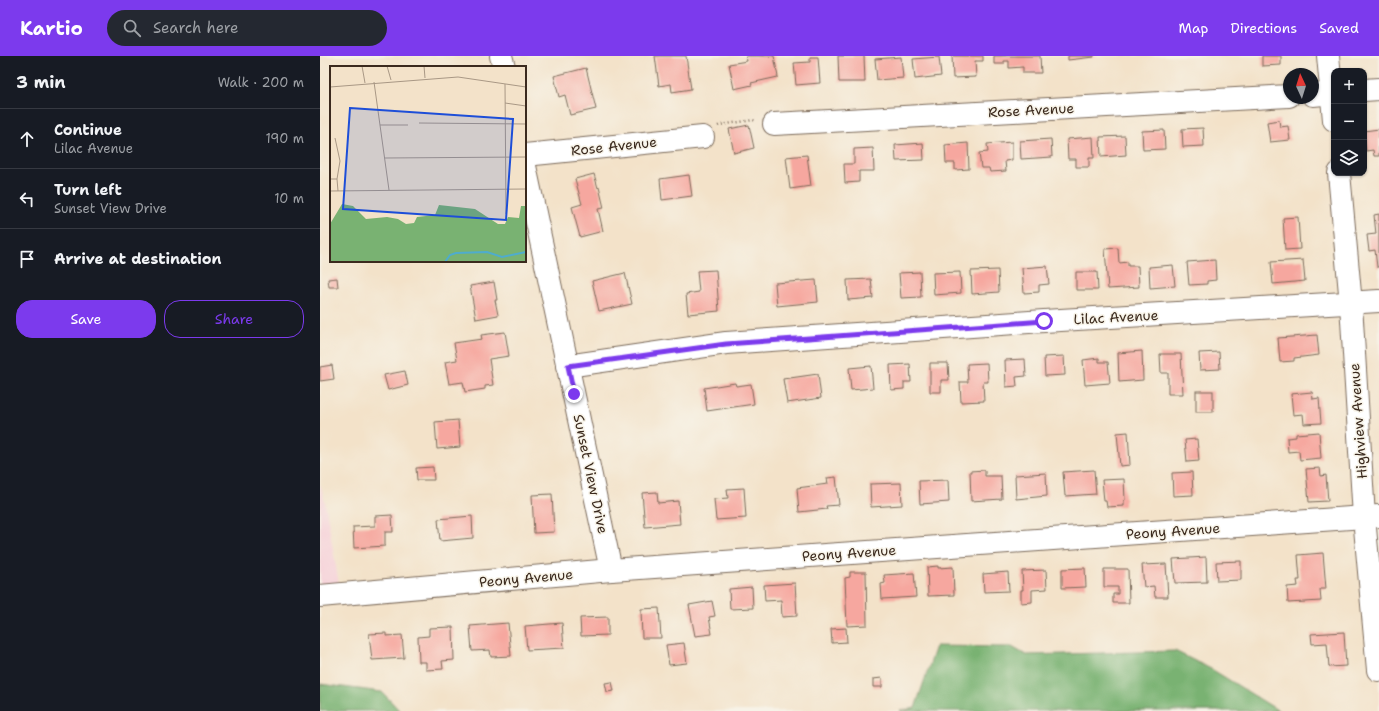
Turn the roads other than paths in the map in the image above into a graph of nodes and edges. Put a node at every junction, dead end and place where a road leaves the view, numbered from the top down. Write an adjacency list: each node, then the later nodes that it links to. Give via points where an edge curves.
1 (502, 56): 3 (street)
2 (1328, 56): 6 (street)
3 (504, 66)
4 (1379, 89): 5 (street)
5 (1367, 90)
6 (1326, 94): 8 (street)
7 (1283, 96): 9 (street, Rose Avenue)
8 (1331, 110)
9 (774, 124)
10 (704, 137): 11 (street, Rose Avenue)
11 (526, 156)
12 (526, 171): 16 (street, Sunset View Drive)
13 (1339, 176): 15 (street, Highview Avenue)
14 (1379, 301): 15 (street, Lilac Avenue)
15 (1351, 304): 16 (street, Lilac Avenue, via 1044,321 726,344); 17 (street, Highview Avenue)
16 (568, 366): 18 (street, Sunset View Drive)
17 (1372, 516): 18 (street, Peony Avenue); 20 (street, Highview Avenue)
18 (611, 570): 19 (street, Peony Avenue)
19 (320, 596)
20 (1378, 670)

